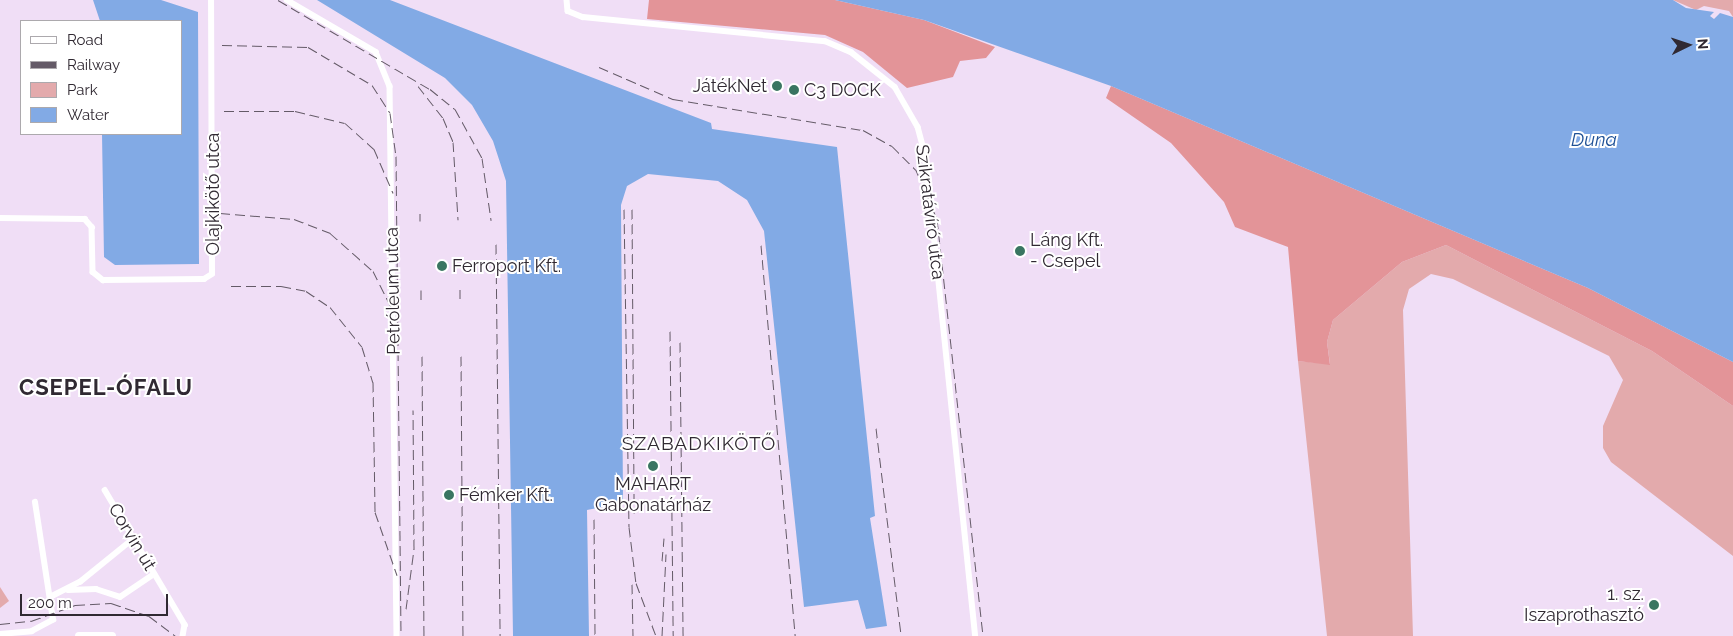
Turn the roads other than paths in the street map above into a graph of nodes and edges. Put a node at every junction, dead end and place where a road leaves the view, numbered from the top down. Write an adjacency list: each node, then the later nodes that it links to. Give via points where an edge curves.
1 (211, 0): 4 (street, Olajkikötő utca, via 212,274 204,279 103,280 93,272 92,227 85,219)
2 (287, 0): 15 (street, Petróleum utca, via 376,52 390,86)
3 (567, 0): 16 (street, Szikratávíró utca, via 568,11 583,17 825,41 851,52 895,87 918,127 926,156)
4 (0, 218)
5 (104, 490): 7 (street, Corvin út)
6 (35, 502): 10 (street)
7 (133, 539): 8 (street, Corvin út); 9 (street)
8 (154, 574): 9 (street, via 120,597 96,589); 14 (street, Corvin út, via 184,625)
9 (68, 590): 10 (street)
10 (52, 596): 11 (street, via 53,620 32,631)
11 (0, 634)
12 (79, 636): 13 (main road)
13 (112, 636)
14 (183, 636)
15 (396, 636)
16 (976, 636)

